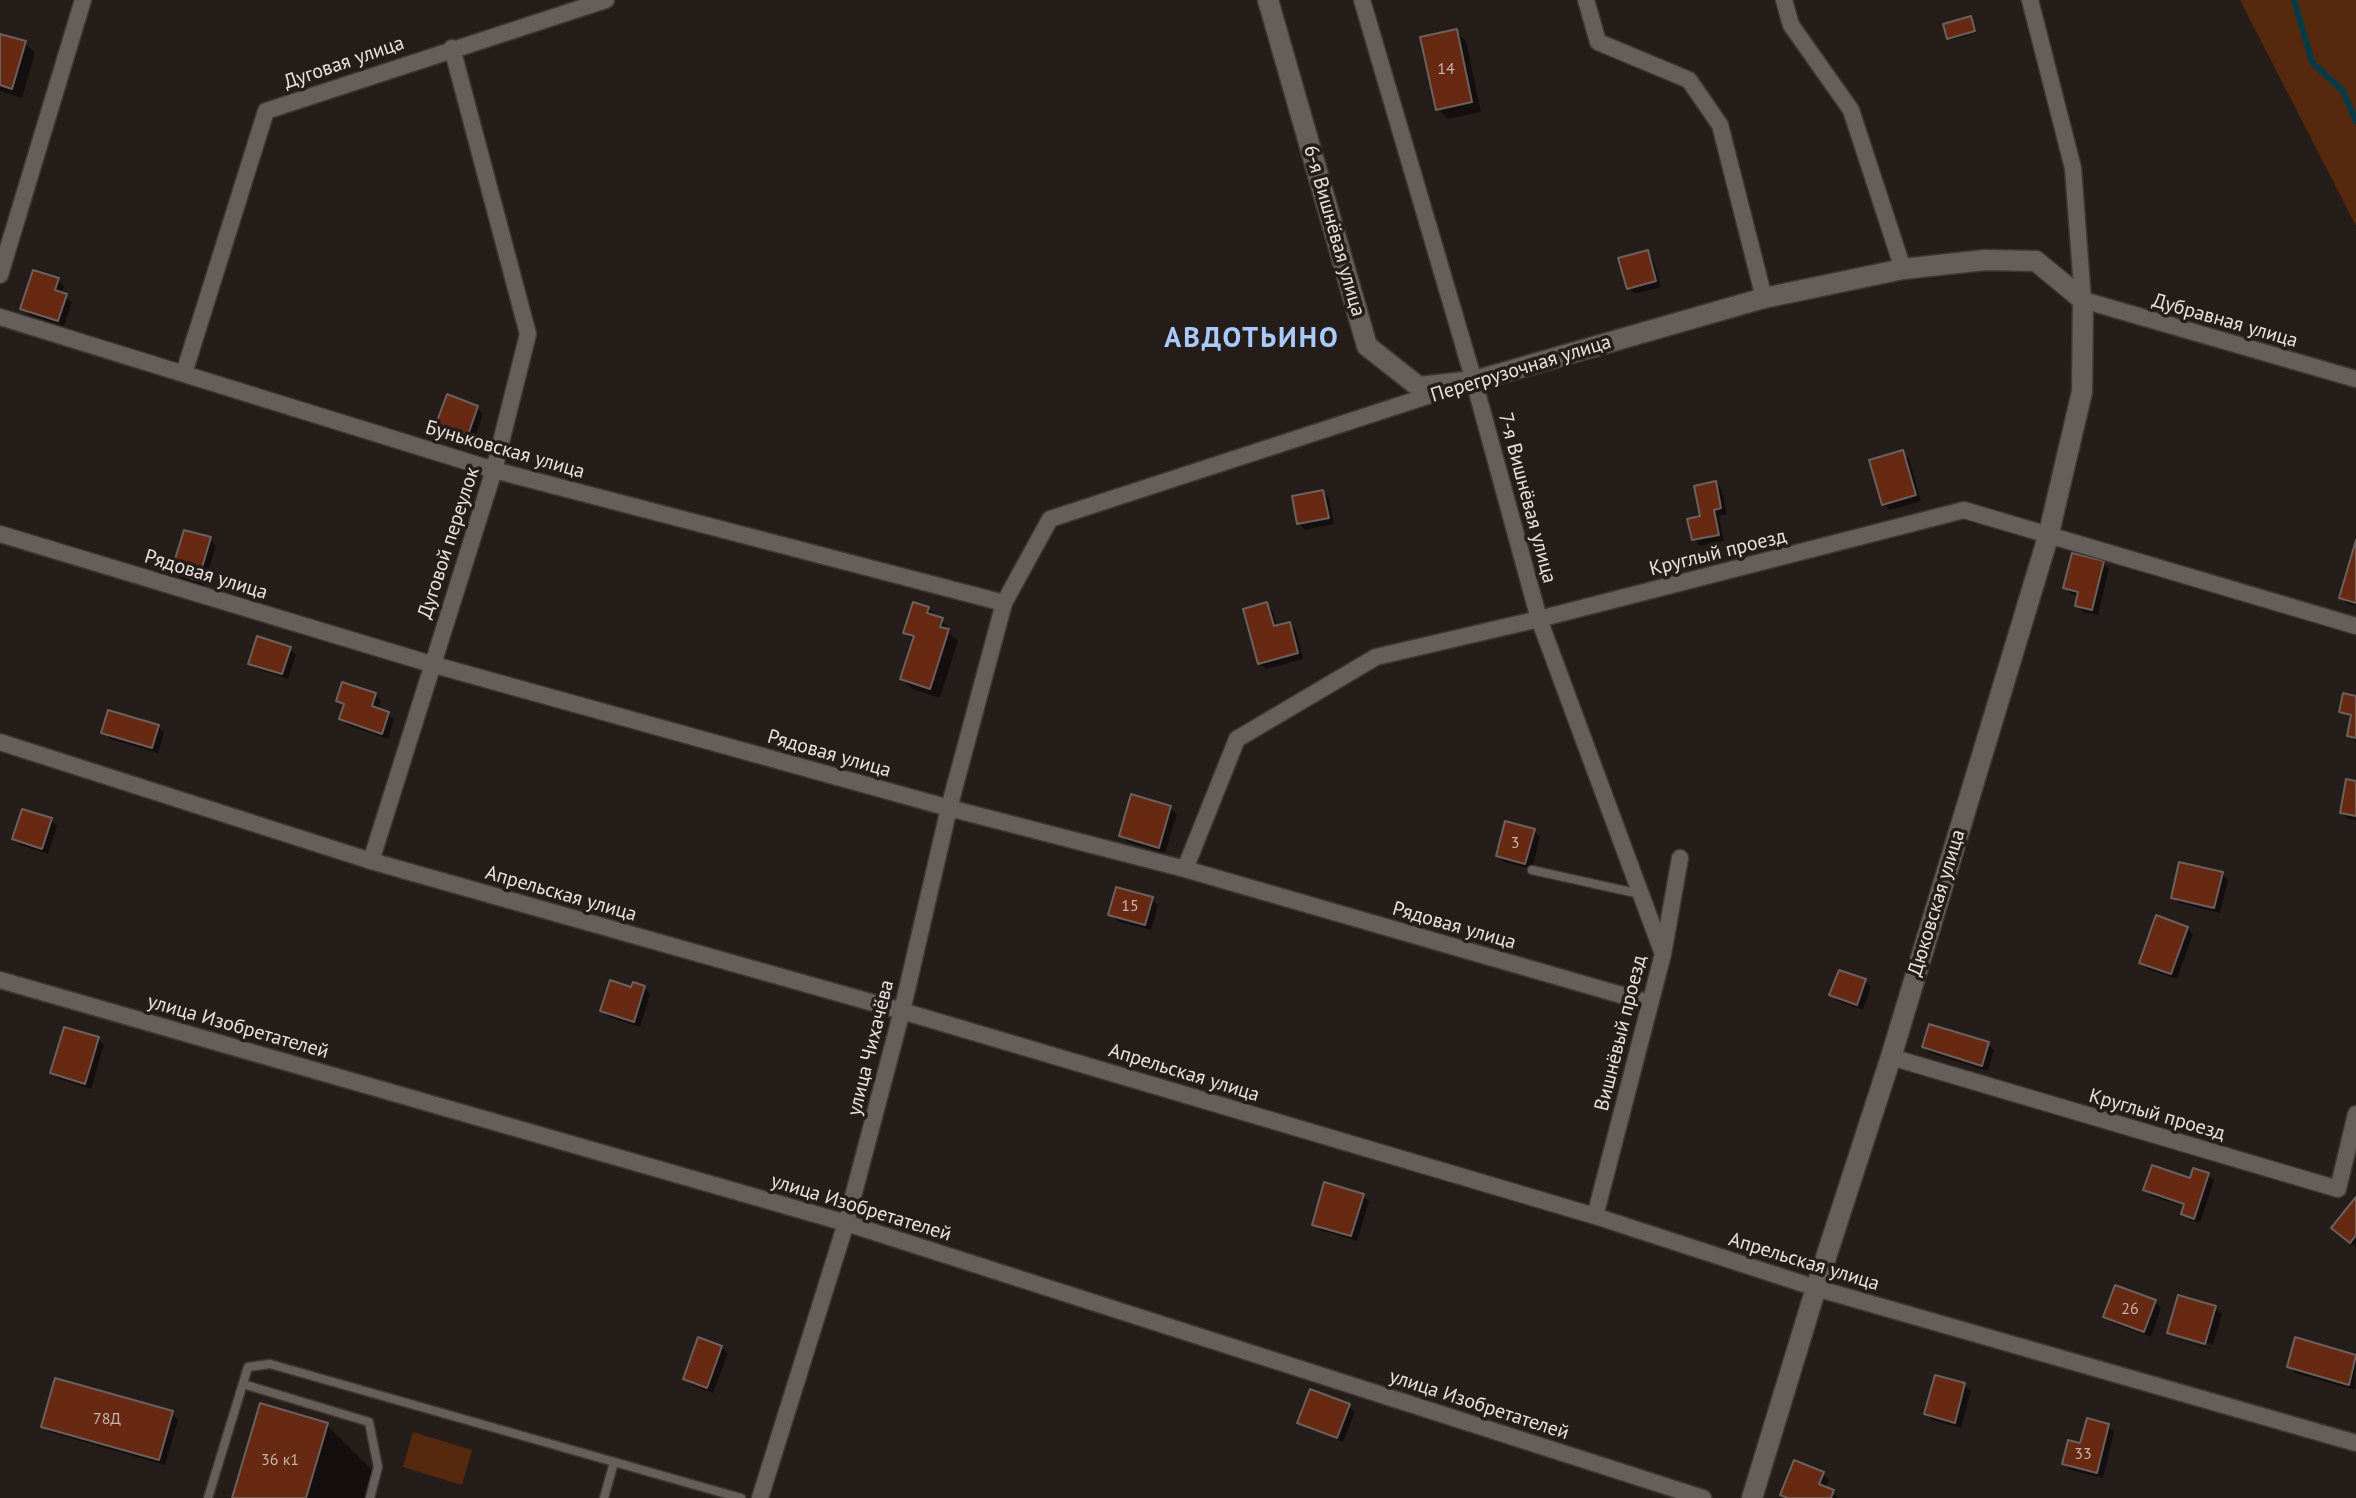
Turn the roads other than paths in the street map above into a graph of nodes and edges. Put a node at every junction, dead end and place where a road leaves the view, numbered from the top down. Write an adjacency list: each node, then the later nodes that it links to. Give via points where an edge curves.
1 (83, 0): 10 (street)
2 (606, 0): 8 (street, Дуговая улица)
3 (1268, 0): 16 (street, 6-я Вишнёвая улица, via 1367,346 1419,387)
4 (1362, 0): 16 (street, 7-я Вишнёвая улица)
5 (1586, 0): 11 (street, via 1598,42 1689,80 1720,125)
6 (1784, 0): 9 (street, via 1791,25 1851,110)
7 (2030, 0): 12 (street, via 2073,168)
8 (452, 48): 14 (street, Дуговая улица, via 266,111); 17 (street, Дуговой переулок, via 528,334)
9 (1903, 269): 11 (street, Перегрузочная улица); 12 (street, Перегрузочная улица, via 1985,260 2036,261)
10 (0, 275)
11 (1764, 298): 16 (street, Перегрузочная улица)
12 (2083, 300): 15 (street, Дубравная улица); 19 (street, Дюковская улица, via 2082,392)
13 (0, 317): 14 (street, Буньковская улица)
14 (184, 373): 17 (street, Буньковская улица)
15 (2356, 379)
16 (1474, 381): 20 (street, Перегрузочная улица, via 1050,519); 21 (street, 7-я Вишнёвая улица)
17 (494, 470): 20 (street, Буньковская улица); 23 (street, Дуговой переулок)
18 (0, 534): 23 (street, Рядовая улица)
19 (2048, 537): 21 (street, Круглый проезд, via 1964,510); 22 (street, Круглый проезд); 35 (street, Дюковская улица)
20 (1004, 603): 25 (street, улица Чихачёва)
21 (1539, 619): 28 (street, Круглый проезд, via 1376,657 1237,739); 30 (street, 7-я Вишнёвая улица)
22 (2356, 626)
23 (431, 664): 25 (street, Рядовая улица); 27 (street, Дуговой переулок)
24 (0, 742): 27 (street, Апрельская улица)
25 (949, 808): 28 (street, Рядовая улица); 34 (street, улица Чихачёва)
26 (1680, 858): 31 (street, Вишнёвый проезд)
27 (371, 861): 34 (street, Апрельская улица)
28 (1185, 869): 33 (street, Рядовая улица)
29 (1532, 870): 30 (lane)
30 (1641, 894): 31 (street, 7-я Вишнёвая улица)
31 (1663, 954): 33 (street, Вишнёвый проезд)
32 (0, 980): 38 (street, улица Изобретателей)
33 (1649, 1003): 37 (street, Вишнёвый проезд)
34 (902, 1011): 37 (street, Апрельская улица); 38 (street, улица Чихачёва)
35 (1891, 1057): 36 (street, Круглый проезд, via 2338,1189); 39 (street, Дюковская улица)
36 (2356, 1114)
37 (1595, 1216): 39 (street, Апрельская улица)
38 (846, 1223): 47 (street, улица Чихачёва); 48 (street, улица Изобретателей)
39 (1816, 1288): 41 (street, Апрельская улица); 49 (street, Дюковская улица)
40 (243, 1384): 42 (lane, via 248,1367 270,1364); 43 (lane); 44 (lane, via 369,1422 378,1467)
41 (2356, 1443)
42 (614, 1462): 45 (lane); 46 (lane)
43 (208, 1498)
44 (370, 1498)
45 (604, 1498)
46 (741, 1498)
47 (760, 1498)
48 (1703, 1498)
49 (1752, 1498)

